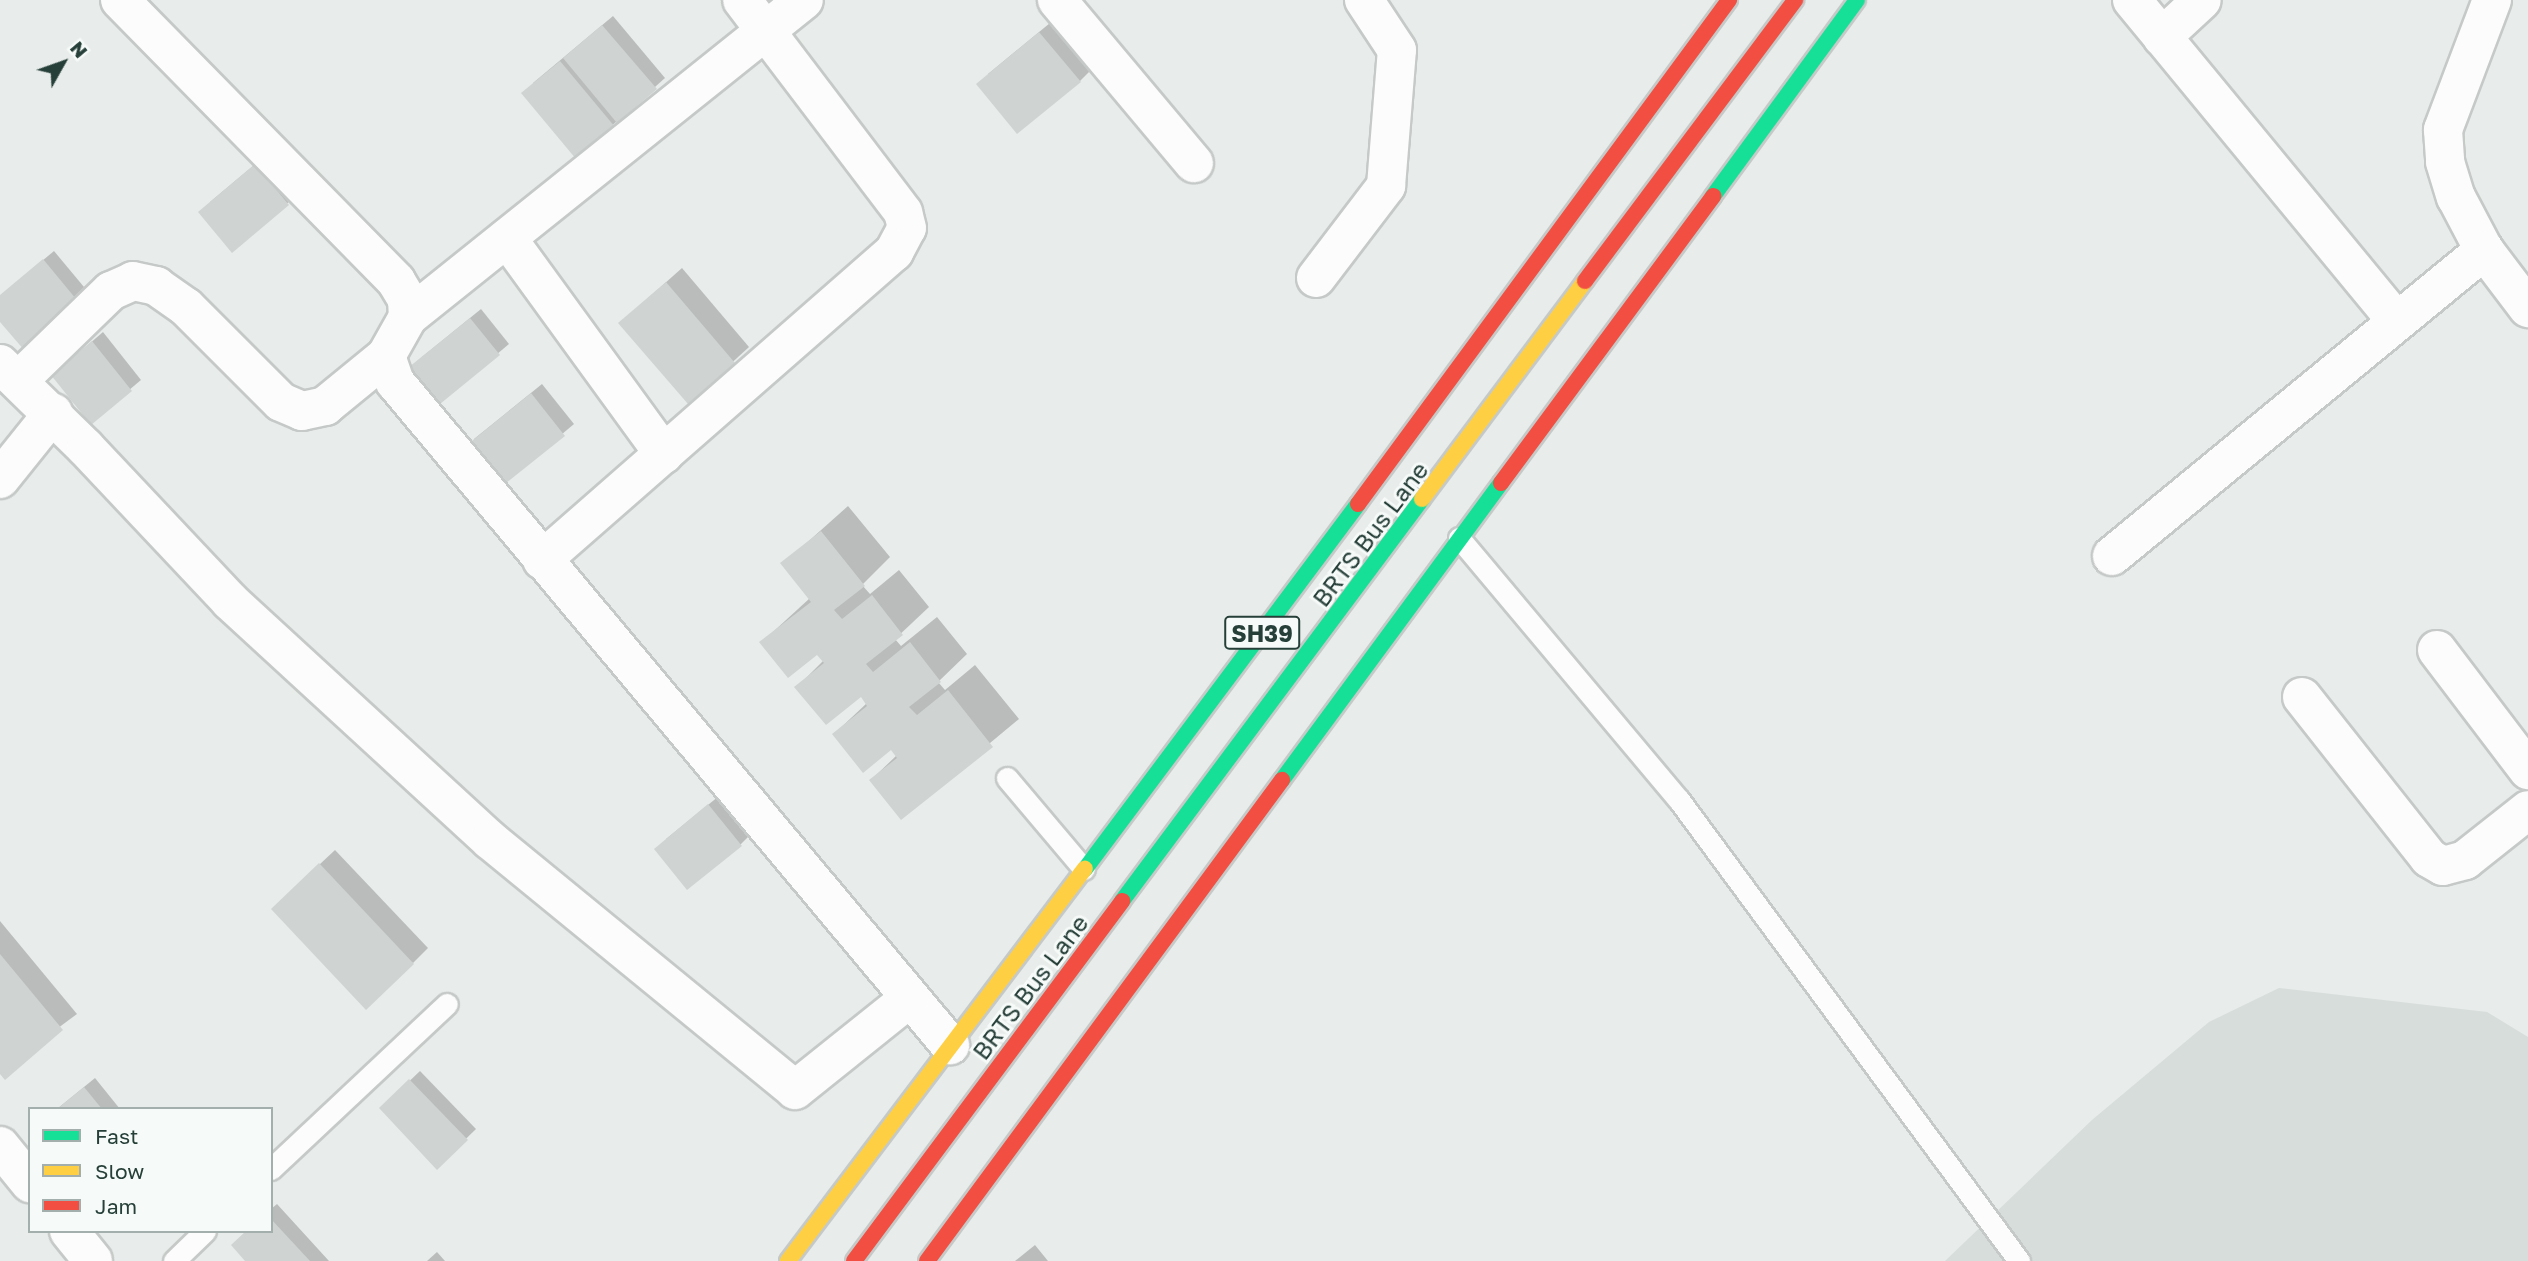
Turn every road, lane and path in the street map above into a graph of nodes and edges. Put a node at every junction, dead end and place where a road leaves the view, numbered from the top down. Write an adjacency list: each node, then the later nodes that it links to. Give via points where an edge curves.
1 (120, 0): 19 (street, via 396,281 407,299)
2 (742, 0): 12 (street)
3 (804, 0): 12 (street)
4 (1057, 0): 14 (street)
5 (1364, 0): 17 (street, via 1397,50 1386,186)
6 (1729, 0): 34 (main road, SH39)
7 (1795, 0): 46 (main road, BRTS Bus Lane)
8 (1857, 0): 26 (main road)
9 (2132, 0): 13 (street)
10 (2202, 0): 13 (street)
11 (2492, 0): 16 (street, via 2443,130 2445,162 2456,197)
12 (767, 30): 15 (street); 24 (street, via 903,212 907,228 894,252)
13 (2162, 37): 20 (street)
14 (1194, 163)
15 (507, 238): 19 (street); 24 (street)
16 (2484, 250): 18 (street); 20 (street)
17 (1316, 278)
18 (2528, 309)
19 (408, 317): 21 (street)
20 (2397, 321): 27 (street)
21 (386, 356): 22 (street, via 325,406 302,411 281,402 186,307 156,286 133,281 111,291); 28 (street, via 394,382)
22 (9, 372): 23 (street)
23 (53, 414): 25 (street); 35 (street, via 230,601 490,840 795,1090)
24 (664, 454): 28 (street)
25 (0, 479)
26 (1459, 538): 47 (main road); 48 (lane, via 1679,800)
27 (2112, 556)
28 (542, 560): 35 (street)
29 (2437, 650): 31 (street)
30 (2302, 697): 33 (street, via 2429,858 2443,866 2465,860)
31 (2528, 770)
32 (1007, 778): 34 (lane)
33 (2528, 810)
34 (1084, 869): 37 (main road, SH39)
35 (910, 998): 37 (street)
36 (447, 1004): 39 (lane)
37 (950, 1045): 45 (main road, SH39)
38 (0, 1146): 40 (street)
39 (273, 1167)
40 (28, 1181)
41 (71, 1233): 43 (street)
42 (203, 1233): 44 (lane)
43 (93, 1261)
44 (174, 1261)
45 (789, 1261)
46 (854, 1261)
47 (927, 1261)
48 (2019, 1261)

